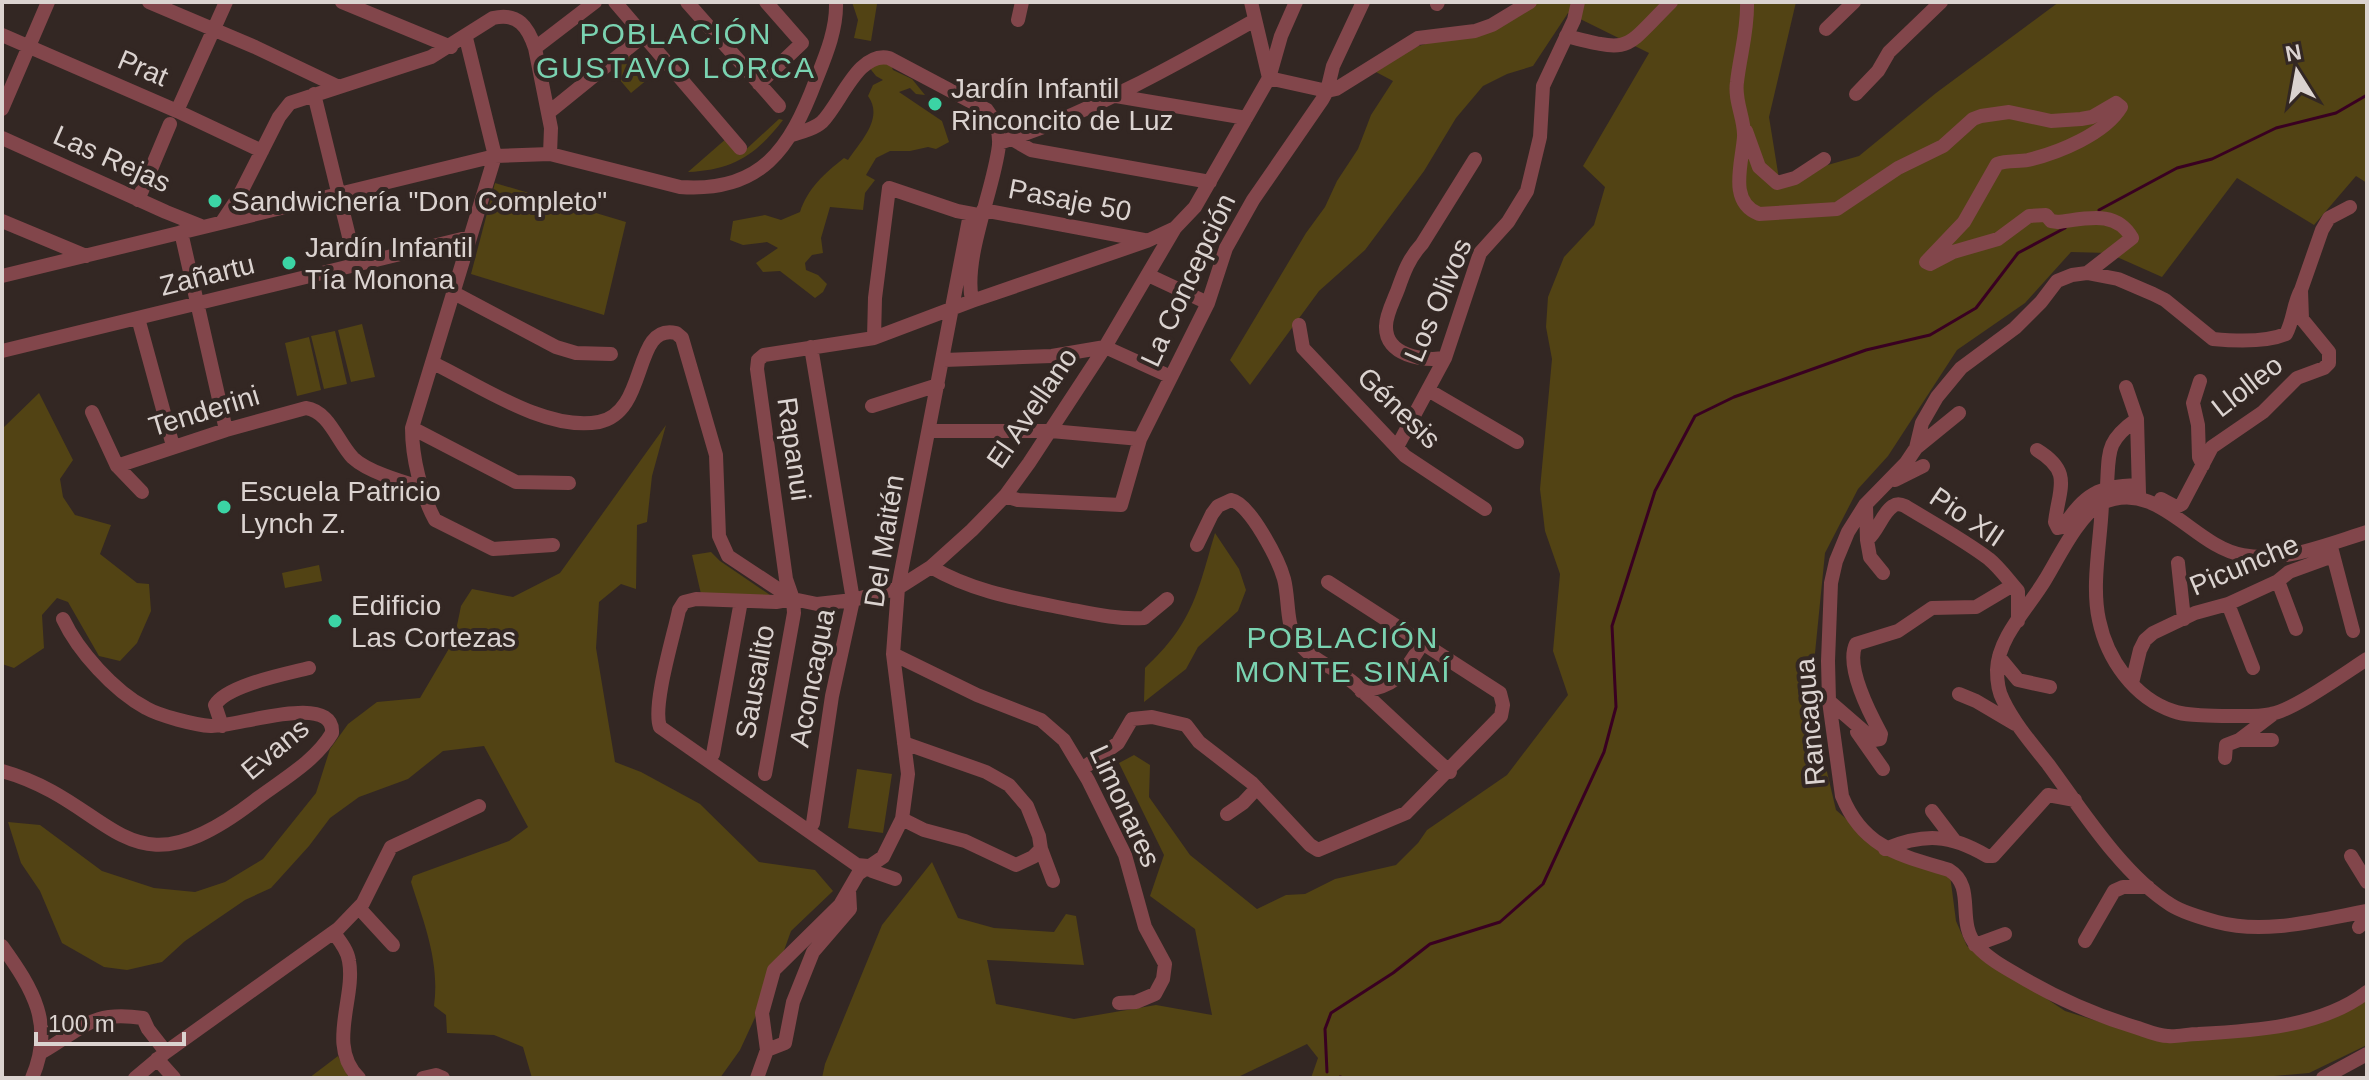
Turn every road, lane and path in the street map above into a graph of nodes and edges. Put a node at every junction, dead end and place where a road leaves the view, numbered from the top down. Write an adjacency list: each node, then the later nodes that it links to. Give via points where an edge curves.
1 (48, 2): 30 (street)
2 (149, 2): 25 (street)
3 (226, 2): 25 (street)
4 (342, 2): 31 (street)
5 (503, 2): 21 (street)
6 (595, 2): 32 (street)
7 (615, 2): 27 (street)
8 (687, 2): 34 (street)
9 (766, 2): 34 (street, via 802,43)
10 (836, 2): 46 (street, via 826,53)
11 (1022, 2): 22 (street)
12 (1251, 2): 23 (street)
13 (1296, 2): 33 (street, El Avellano)
14 (1363, 2): 36 (street, La Concepción)
15 (1530, 2): 36 (street, via 1475,31 1418,38)
16 (1578, 2): 28 (street)
17 (1671, 2): 28 (street, via 1621,47)
18 (1747, 2): 45 (street, via 1737,82)
19 (1854, 2): 24 (street)
20 (1941, 2): 38 (street, via 1889,52)
21 (493, 18): 29 (street); 32 (street, via 520,20)
22 (1018, 20)
23 (1255, 20): 33 (street); 39 (street)
24 (1826, 29)
25 (214, 30): 35 (street); 43 (street)
26 (2, 35): 30 (street, Prat)
27 (643, 36): 42 (street); 49 (street)
28 (1566, 36): 85 (street, Los Olivos, via 1545,82 1531,182 1508,222 1480,253)
29 (466, 38): 31 (street); 52 (street)
30 (29, 47): 41 (street); 43 (street, Prat)
31 (451, 47): 35 (street, via 411,66)
32 (535, 48): 42 (street)
33 (1269, 78): 36 (street); 44 (street, El Avellano)
34 (759, 84): 40 (street)
35 (339, 87): 37 (street)
36 (1327, 91): 76 (street, La Concepción, via 1253,200 1219,264)
37 (314, 94): 50 (street, via 290,103); 56 (street)
38 (1856, 94)
39 (1115, 96): 44 (street); 48 (street)
40 (779, 106)
41 (2, 109)
42 (548, 113): 51 (street)
43 (173, 117): 50 (street, Prat); 57 (street)
44 (1246, 118): 55 (street, El Avellano)
45 (1744, 127): 54 (street, via 1759,167 1777,183); 69 (street, via 1739,194 1749,210 1759,214 1837,209 1898,168 1943,146 1981,116 2009,112 2051,121 2081,119 2119,103 2115,116 2057,153 1997,164 1964,222 1926,262 1998,239 2037,214 2058,222 2110,218 2132,238)
46 (792, 135): 48 (street, via 823,121 862,67 883,57 987,110); 51 (street, via 744,178 701,188)
47 (2, 138): 57 (street, Las Rejas)
48 (1006, 141): 55 (street); 59 (street, Del Maitén)
49 (740, 148)
50 (262, 151): 61 (street)
51 (550, 154): 52 (street)
52 (495, 156): 56 (street); 65 (street)
53 (1475, 159): 85 (street, via 1412,255 1386,324 1388,337 1400,351 1420,359)
54 (1824, 159)
55 (1210, 182): 63 (street, El Avellano)
56 (338, 193): 61 (street); 68 (street)
57 (138, 200): 62 (street, Las Rejas)
58 (2350, 207): 72 (street, via 2329,218)
59 (979, 213): 66 (street, Pasaje 50); 74 (street, Del Maitén); 77 (street, Del Maitén); 80 (street, Pasaje 50, via 889,188)
60 (2, 221): 67 (street)
61 (222, 222): 62 (street)
62 (201, 226): 64 (street)
63 (1175, 228): 66 (street, El Avellano); 70 (street, El Avellano)
64 (181, 232): 67 (street); 75 (street)
65 (470, 237): 68 (street, Zañartu); 73 (street)
66 (1147, 241): 74 (street, El Avellano)
67 (86, 256): 71 (street)
68 (356, 265): 75 (street, Zañartu)
69 (2087, 273): 72 (street, via 2153,294 2213,339 2222,340 2286,334); 105 (street, Rancagua, via 2057,281 2015,328 1961,368 1922,423)
70 (1148, 275): 76 (street); 82 (street, El Avellano)
71 (2, 276)
72 (2301, 290): 107 (street, Llolleo, via 2302,319 2329,352 2329,363 2297,378 2263,412 2221,439)
73 (454, 293): 84 (street, via 556,347); 87 (street)
74 (972, 301): 77 (street, El Avellano)
75 (199, 303): 78 (street, Zañartu); 98 (street)
76 (1208, 303): 88 (street, La Concepción)
77 (951, 310): 80 (street, El Avellano); 86 (street, Del Maitén)
78 (138, 318): 83 (street, Zañartu); 103 (street)
79 (1299, 325): 104 (street, Génesis, via 1303,348)
80 (874, 338): 81 (street, Rapanui)
81 (811, 347): 132 (street, Rapanui, via 764,355 757,369); 134 (street, Aconcagua)
82 (1105, 347): 86 (street, via 1052,356); 88 (street); 100 (street, El Avellano)
83 (2, 351)
84 (611, 354)
85 (1445, 358): 92 (street, Los Olivos)
86 (944, 360): 90 (street, Del Maitén)
87 (433, 363): 97 (street); 132 (street, via 545,418 597,422 628,400 652,339 676,333 682,338 718,465 721,545 728,556)
88 (1171, 377): 101 (street, La Concepción)
89 (2200, 381): 107 (street, Llolleo, via 2193,403)
90 (938, 385): 93 (street); 99 (street, Del Maitén)
91 (2126, 387): 96 (street)
92 (1428, 390): 102 (street); 104 (street, Los Olivos)
93 (872, 406)
94 (92, 412): 108 (street)
95 (1959, 413): 105 (street)
96 (2137, 419): 112 (street, via 2110,444); 115 (street)
97 (412, 428): 110 (street, via 516,482); 113 (street)
98 (226, 430): 103 (street, Tenderini); 113 (street, Tenderini, via 306,408 321,415 360,463)
99 (929, 431): 100 (street); 131 (street, Del Maitén)
100 (1051, 431): 101 (street); 116 (street, El Avellano)
101 (1140, 439): 116 (street, La Concepción, via 1121,505)
102 (1517, 442)
103 (173, 446): 108 (street, Tenderini)
104 (1397, 447): 119 (street, Génesis)
105 (1916, 448): 111 (street, Rancagua)
106 (2037, 450): 112 (street, via 2053,463 2062,482 2058,528)
107 (2203, 465): 115 (street, Llolleo, via 2180,505)
108 (117, 466): 114 (street)
109 (1923, 466): 111 (street)
110 (569, 483)
111 (1887, 484): 118 (street, Rancagua)
112 (2107, 486): 115 (street)
113 (423, 488): 122 (street, via 435,520 493,549)
114 (142, 492)
115 (2142, 494): 117 (street); 124 (street, via 2208,541 2239,555 2273,557)
116 (1005, 496): 126 (street, El Avellano)
117 (2102, 503): 139 (street, via 2073,535); 148 (street, via 2098,618 2107,647)
118 (1865, 505): 121 (street); 152 (street, Rancagua, via 1848,532 1831,583)
119 (1485, 509)
120 (2367, 532): 124 (street)
121 (1867, 540): 127 (street, via 1870,557); 130 (street, Pio XII, via 1890,508 1902,505 1990,560)
122 (553, 545)
123 (1197, 545): 150 (street, via 1218,506 1231,500 1241,504 1282,571 1296,640)
124 (2332, 549): 128 (street, Picunche); 141 (street)
125 (2178, 563): 138 (street, Picunche)
126 (931, 567): 131 (street, El Avellano); 133 (street, via 988,592 1110,616 1144,618)
127 (1883, 573)
128 (2278, 581): 136 (street, Picunche); 140 (street)
129 (1328, 582): 142 (street)
130 (2013, 585): 139 (street, Pio XII, via 2019,596); 154 (street, via 1976,607 1932,608 1898,631 1858,642 1853,653 1863,700 1881,737 1874,740)
131 (898, 588): 134 (street, El Avellano); 143 (street, Del Maitén)
132 (793, 599): 134 (street, El Avellano, via 817,604); 135 (street, El Avellano); 166 (street, Sausalito)
133 (1167, 599)
134 (853, 600): 173 (street, Aconcagua)
135 (741, 601): 160 (street); 173 (street, El Avellano, via 696,599 682,606 657,720 665,732)
136 (2228, 604): 138 (street, Picunche); 147 (street)
137 (63, 619): 155 (street, Evans, via 86,657 145,708)
138 (2184, 619): 148 (street, via 2145,640)
139 (2018, 622): 144 (street)
140 (2296, 629)
141 (2353, 631)
142 (1424, 641): 150 (street, via 1399,678); 165 (street, via 1500,693 1503,705 1501,716)
143 (893, 654): 159 (street, Del Maitén); 162 (street, Limonares, via 1041,720 1064,740)
144 (1999, 657): 149 (street, via 2018,680); 156 (street, via 1999,688)
145 (2367, 659): 153 (street)
146 (309, 668): 155 (street, via 225,695 215,705)
147 (2253, 668)
148 (2132, 683): 153 (street, via 2175,712)
149 (2050, 687)
150 (1361, 691): 165 (street)
151 (1959, 694): 156 (street)
152 (1829, 701): 154 (street); 176 (street, Rancagua, via 1842,796 1860,827)
153 (2273, 714): 157 (street)
154 (1850, 722): 163 (street)
155 (222, 726): 164 (street, Evans, via 302,713 326,717 333,728 328,741 308,760 227,821 173,844 121,837 48,789)
156 (2019, 727): 168 (street)
157 (2239, 740): 158 (street); 161 (street, via 2226,745)
158 (2272, 740)
159 (904, 743): 172 (street, Del Maitén, via 908,774); 175 (street, via 1009,785 1027,806)
160 (713, 754)
161 (2225, 758)
162 (1082, 769): 167 (street, via 1118,743 1132,719 1152,717 1186,725 1199,742); 193 (street, Limonares, via 1125,855 1145,927 1165,964 1155,994)
163 (1883, 769)
164 (2, 771)
165 (1450, 772): 167 (street, via 1406,813 1318,850)
166 (765, 774)
167 (1257, 788): 171 (street)
168 (2075, 800): 174 (street, via 2048,795 1993,856); 182 (street)
169 (479, 806): 184 (street, via 391,847)
170 (1932, 811): 174 (street)
171 (1227, 814)
172 (902, 819): 175 (street, via 1016,865); 178 (street, Del Maitén, via 883,857)
173 (809, 829): 178 (street, via 857,865)
174 (1954, 840): 176 (street, via 1925,838)
175 (1041, 849): 180 (street)
176 (1885, 849): 190 (street, Rancagua, via 1959,876 1965,920)
177 (2351, 856): 181 (street)
178 (868, 866): 179 (street); 183 (street, Del Maitén)
179 (895, 879)
180 (1053, 881)
181 (2367, 882)
182 (2148, 887): 185 (street, via 2179,909 2250,927); 188 (street, via 2114,891)
183 (849, 889): 194 (street, via 850,909 813,952 793,1002 785,1043); 194 (street, Del Maitén, via 840,905 774,970 762,1013)
184 (359, 908): 186 (street); 189 (street)
185 (2364, 918)
186 (334, 933): 197 (street); 201 (street, via 349,960 344,1044 350,1068)
187 (2005, 934): 190 (street)
188 (2085, 941)
189 (393, 945)
190 (1975, 945): 192 (street, via 2069,1005 2168,1037 2296,1021 2342,1008)
191 (2, 946): 195 (street, via 33,995)
192 (2367, 992)
193 (1119, 1003)
194 (767, 1050): 204 (street)
195 (42, 1052): 197 (street, via 91,1020 120,1015 143,1018); 198 (street)
196 (2367, 1054): 205 (street)
197 (162, 1055): 199 (street); 200 (street)
198 (32, 1078)
199 (135, 1078)
200 (174, 1078)
201 (359, 1078)
202 (423, 1078): 203 (street)
203 (443, 1078)
204 (757, 1078)
205 (2323, 1078)

